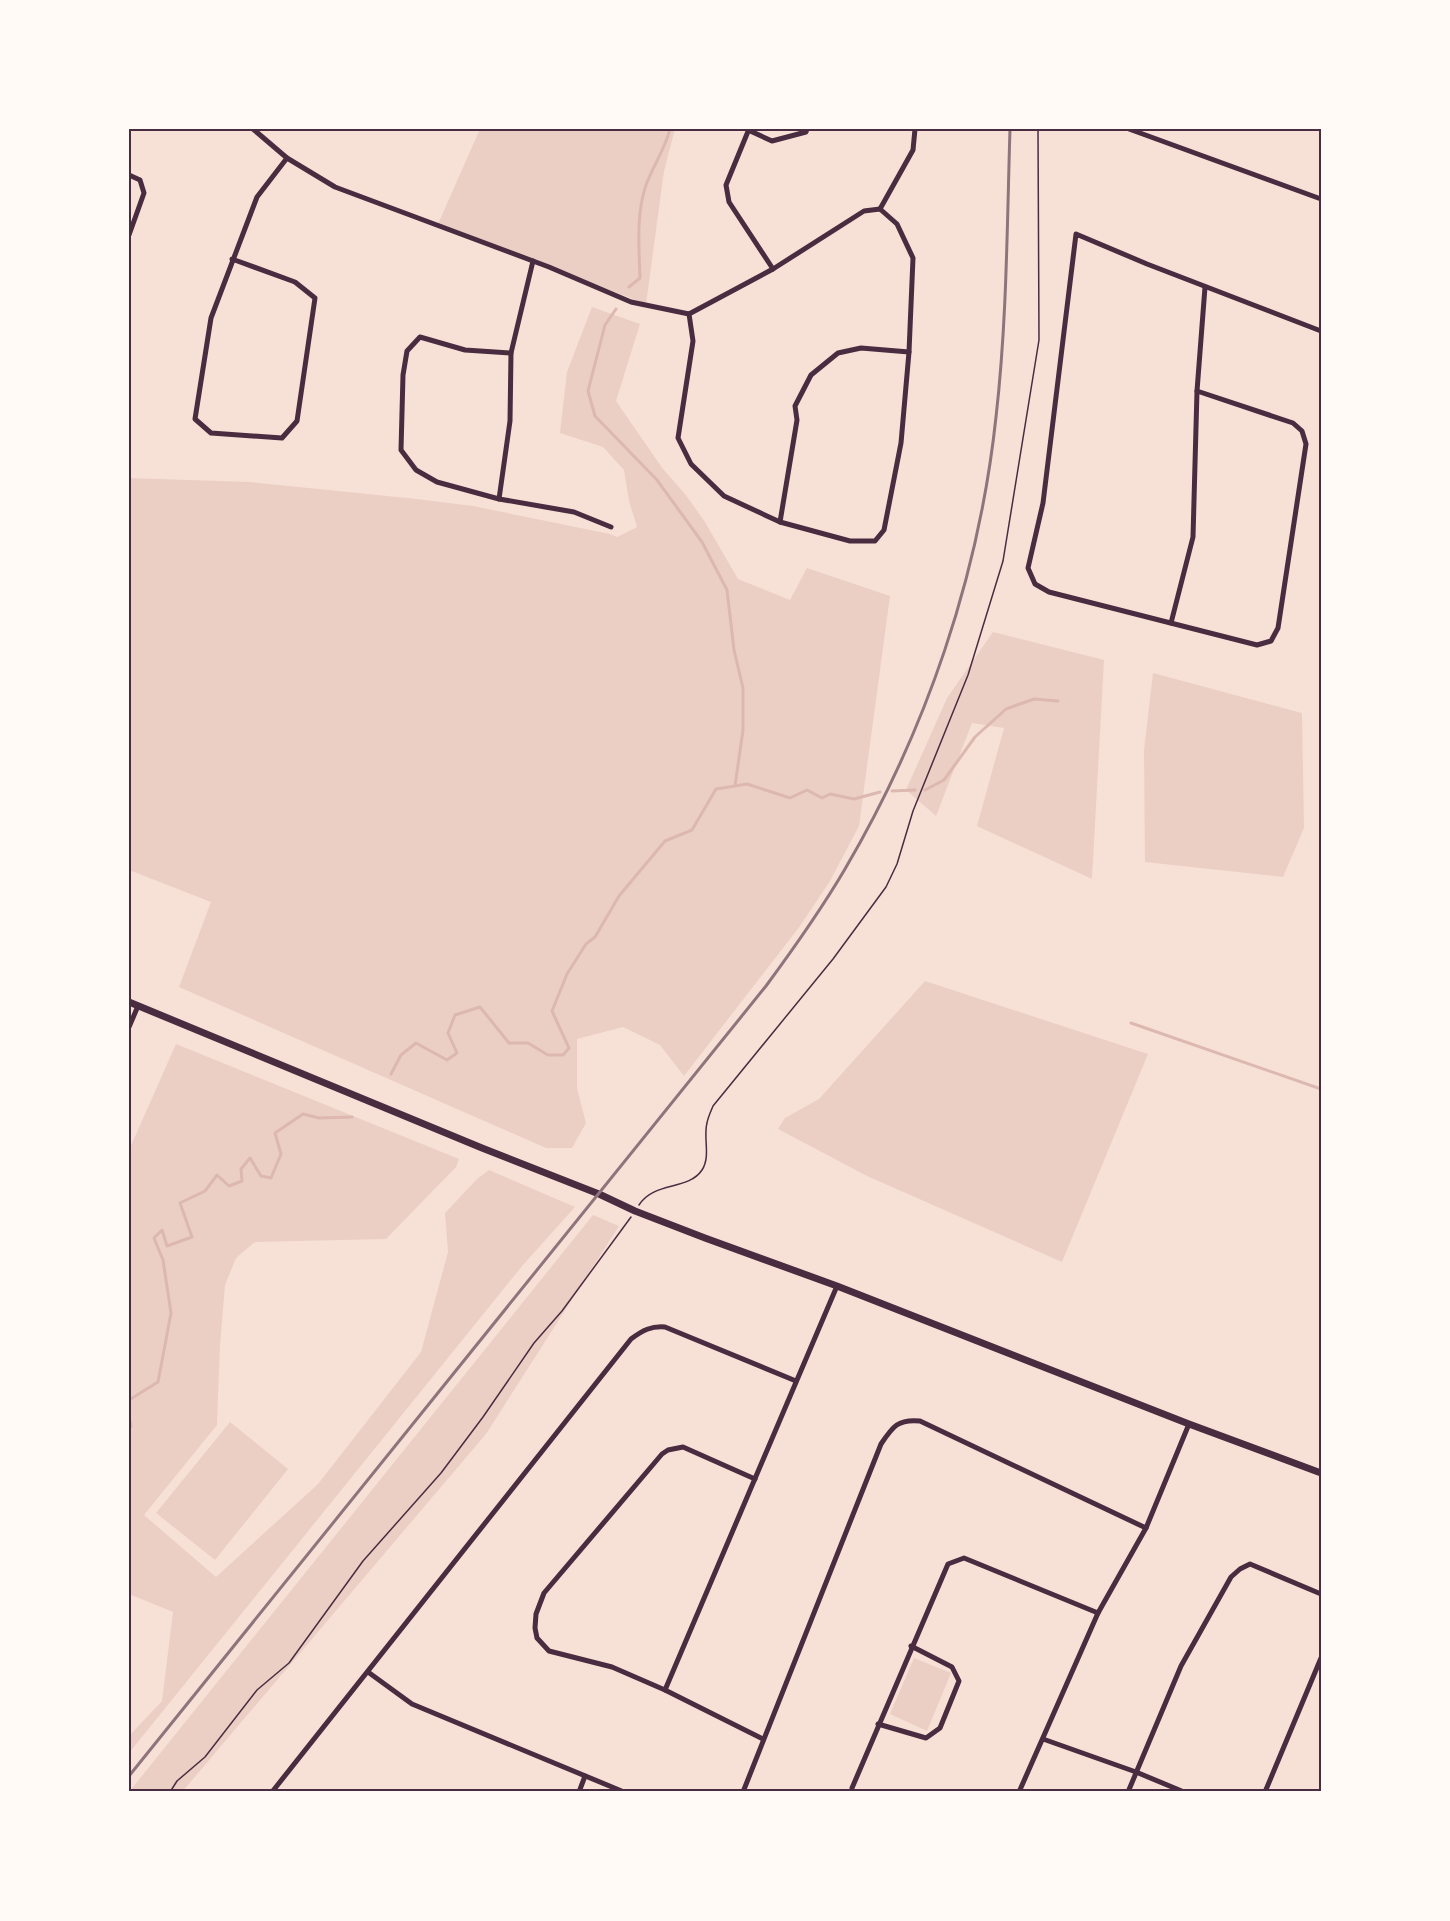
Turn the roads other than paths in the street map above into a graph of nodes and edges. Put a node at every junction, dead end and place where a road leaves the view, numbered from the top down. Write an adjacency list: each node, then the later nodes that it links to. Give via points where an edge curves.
1 (253, 129): 6 (street)
2 (807, 129): 5 (street, via 772,141)
3 (915, 129): 9 (street, via 913,150)
4 (1129, 129): 8 (street)
5 (749, 130): 13 (street, via 726,185 729,202)
6 (287, 158): 11 (street, via 257,197); 12 (street, via 334,187)
7 (129, 175): 10 (street, via 140,180 144,193)
8 (1321, 199)
9 (880, 209): 13 (street, via 864,211); 17 (street, via 897,224 913,258)
10 (129, 235)
11 (232, 259): 11 (street, via 211,318 195,419 211,433 282,438 297,421 315,297 295,282)
12 (533, 261): 15 (street, via 631,302); 18 (street)
13 (773, 269): 15 (street)
14 (1205, 287): 16 (street); 19 (street); 23 (street, via 1076,234 1042,503 1028,568 1035,585 1049,592)
15 (689, 314): 21 (street, via 693,340 678,438 691,464 724,496)
16 (1321, 331)
17 (909, 352): 21 (street, via 861,348 838,353 811,375 795,406 798,420); 21 (street, via 901,443 884,530 875,541 850,540)
18 (511, 353): 20 (street, via 510,421); 20 (street, via 465,350 420,337 407,351 403,375 401,450 416,470 437,482)
19 (1197, 391): 23 (street, via 1192,537); 23 (street, via 1293,423 1302,431 1306,444 1278,628 1271,641 1257,645)
20 (499, 500): 22 (street, via 574,512)
21 (780, 522)
22 (611, 528)
23 (1172, 623)
24 (129, 1002): 25 (main road)
25 (138, 1006): 26 (street); 27 (main road, via 635,1211)
26 (129, 1027)
27 (837, 1286): 28 (street); 29 (main road)
28 (796, 1382): 31 (street); 37 (street, via 665,1327 655,1326 639,1333)
29 (1189, 1424): 30 (main road); 32 (street)
30 (1321, 1473)
31 (755, 1479): 38 (street); 38 (street, via 691,1449 668,1450 544,1593 535,1628 537,1638 549,1651 612,1667)
32 (1146, 1528): 34 (street); 40 (street, via 920,1421 899,1423 881,1444)
33 (1321, 1594): 42 (street, via 1250,1564 1231,1577 1181,1666)
34 (1098, 1613): 35 (street, via 964,1558 948,1564); 41 (street)
35 (911, 1646): 39 (street); 39 (street, via 952,1667 959,1681 957,1690 940,1728 927,1738)
36 (1321, 1658): 52 (street)
37 (368, 1672): 43 (street, via 412,1704); 44 (street)
38 (665, 1690): 40 (street)
39 (878, 1724): 48 (street)
40 (763, 1739): 47 (street)
41 (1043, 1739): 42 (street); 49 (street)
42 (1136, 1772): 50 (street); 51 (street)
43 (585, 1776): 45 (street); 46 (street)
44 (272, 1792)
45 (579, 1792)
46 (624, 1792)
47 (743, 1792)
48 (852, 1792)
49 (1019, 1792)
50 (1128, 1792)
51 (1184, 1792)
52 (1264, 1792)

